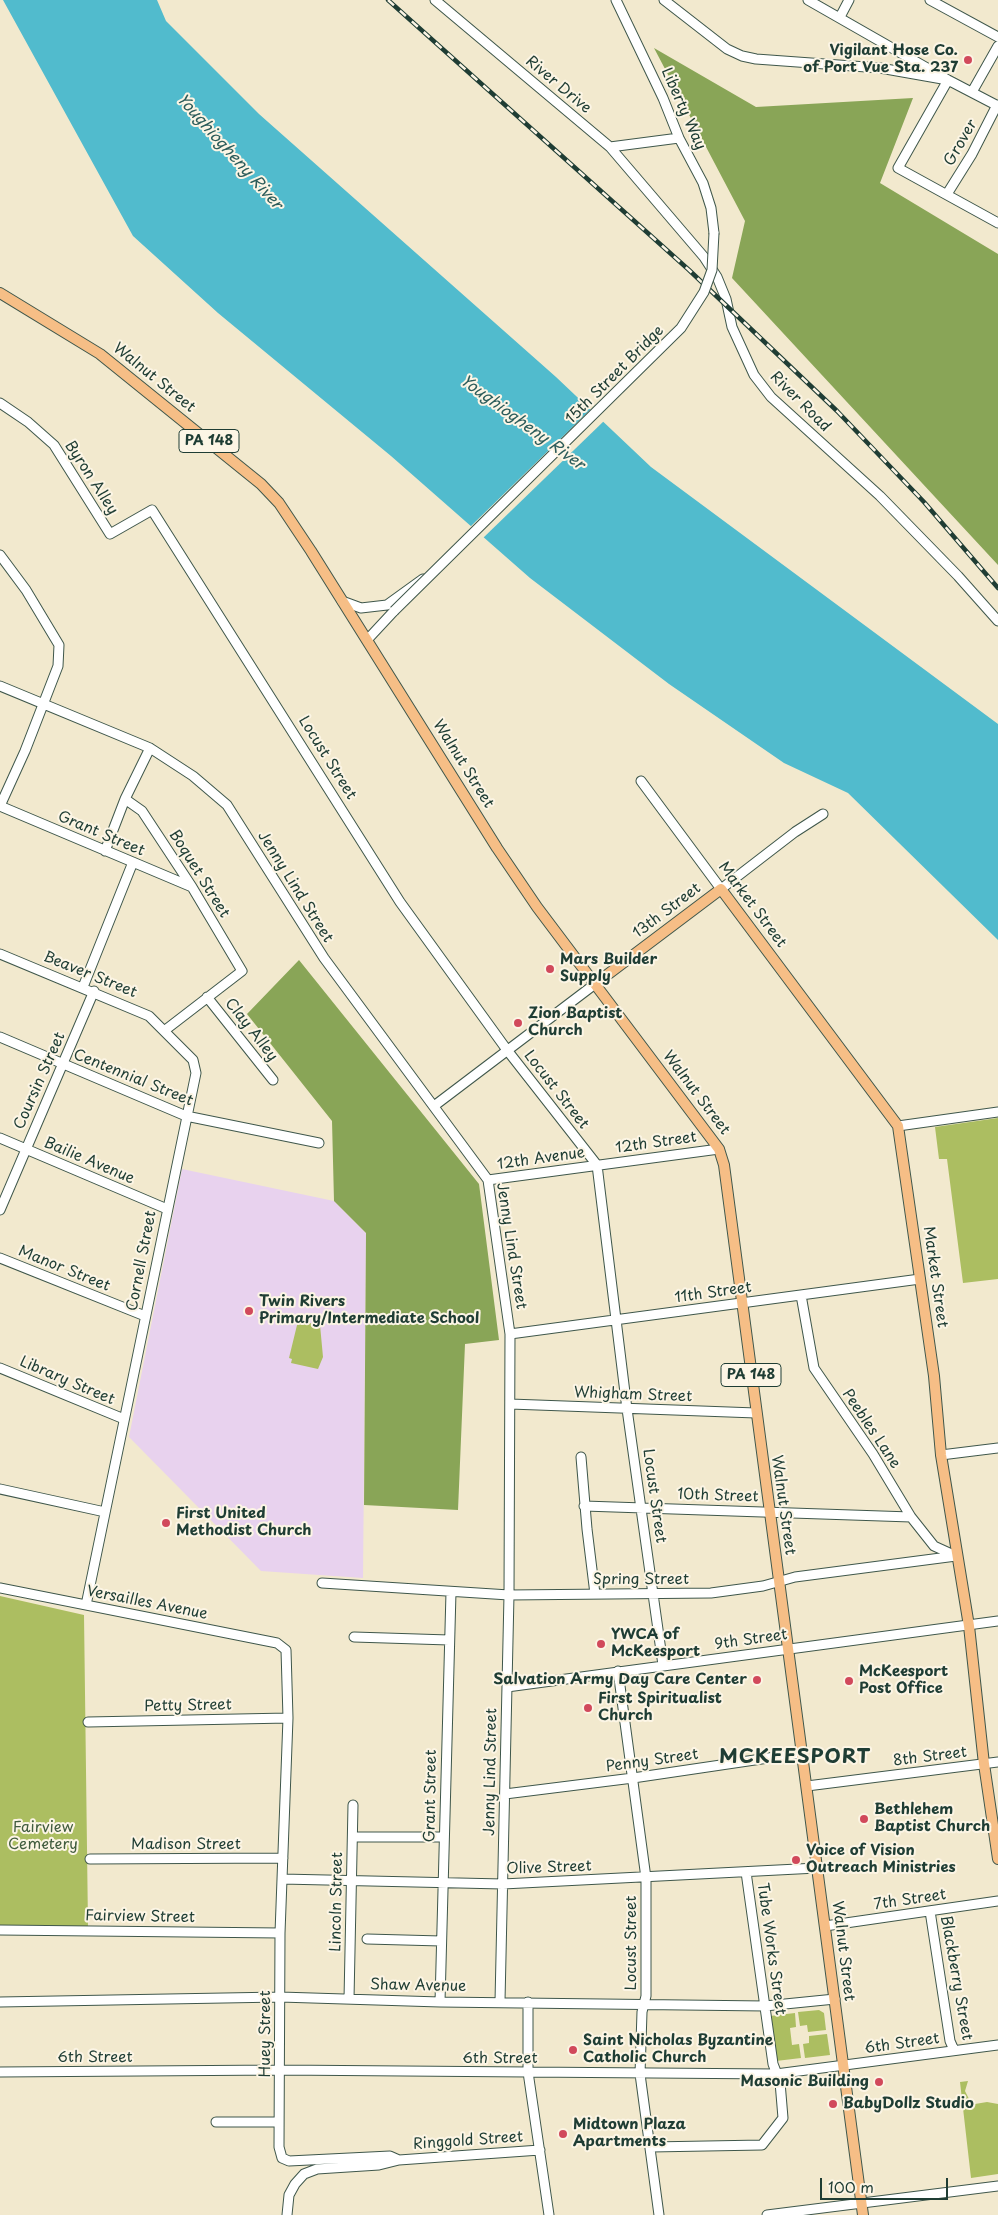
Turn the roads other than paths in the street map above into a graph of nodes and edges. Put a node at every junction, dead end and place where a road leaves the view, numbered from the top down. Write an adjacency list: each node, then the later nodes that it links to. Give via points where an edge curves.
1 (435, 0): 14 (street, River Drive)
2 (616, 0): 13 (street, Liberty Way)
3 (664, 0): 10 (street, via 727,49 742,56 886,68)
4 (808, 0): 7 (street)
5 (849, 0): 7 (street)
6 (930, 0): 8 (street)
7 (840, 17): 10 (street)
8 (998, 37)
9 (998, 46): 11 (street)
10 (948, 80): 11 (street); 15 (street, via 898,168)
11 (972, 92): 12 (street)
12 (998, 106): 15 (street, Grover)
13 (679, 138): 14 (street); 17 (street, Liberty Way, via 703,182)
14 (610, 147): 24 (street, River Road, via 704,257 717,277 754,375 771,397 880,496)
15 (946, 194): 16 (street)
16 (998, 223)
17 (714, 233): 23 (street, 15th Street Bridge, bridge, via 713,261 704,292 681,328 439,567)
18 (0, 293): 22 (main road, Walnut Street / PA 148, via 100,354 260,484 294,524)
19 (0, 403): 20 (street, Byron Alley, via 54,445 110,534)
20 (152, 510): 44 (street, Locust Street, via 400,902)
21 (0, 554): 27 (street, via 59,645 58,666)
22 (342, 601): 23 (street, via 361,608); 25 (main road, Walnut Street / PA 148)
23 (390, 608): 25 (street, 15th Street Bridge)
24 (998, 621)
25 (367, 640): 38 (main road, Walnut Street / PA 148, via 502,856)
26 (0, 686): 27 (street, Jenny Lind Street)
27 (43, 705): 28 (street, Jenny Lind Street); 31 (street)
28 (150, 748): 30 (street); 47 (street, Jenny Lind Street, via 193,776 227,804 324,958)
29 (641, 781): 36 (street, Market Street)
30 (125, 799): 33 (street); 35 (street, Boquet Street, via 142,811)
31 (0, 806): 33 (street, Grant Street)
32 (823, 814): 36 (street, 13th Street)
33 (105, 851): 34 (street, Grant Street)
34 (133, 862): 35 (street, Grant Street); 39 (street)
35 (192, 887): 41 (street, Boquet Street, via 242,971)
36 (721, 889): 38 (main road, 13th Street); 50 (main road, Market Street)
37 (0, 954): 39 (street, Beaver Street)
38 (595, 984): 44 (street, 13th Street); 54 (main road, Walnut Street / PA 148)
39 (83, 988): 40 (street, Beaver Street)
40 (94, 991): 42 (street, Beaver Street, via 149,1016); 45 (street, Coursin Street)
41 (208, 998): 42 (street); 46 (street, Clay Alley)
42 (164, 1031): 49 (street, Cornell Street, via 193,1060 196,1073)
43 (0, 1037): 45 (street, Centennial Street)
44 (507, 1050): 47 (street, 13th Street); 55 (street, Locust Street)
45 (62, 1063): 49 (street, Centennial Street); 53 (street, Coursin Street)
46 (273, 1080)
47 (434, 1106): 56 (street, Jenny Lind Street)
48 (998, 1112): 50 (street)
49 (186, 1116): 52 (street, Centennial Street); 58 (street, Cornell Street)
50 (898, 1126): 60 (main road, Market Street)
51 (0, 1138): 53 (street, Bailie Avenue)
52 (319, 1143)
53 (25, 1149): 57 (street, Coursin Street); 58 (street, Bailie Avenue)
54 (719, 1149): 55 (street, 12th Street); 62 (main road, Walnut Street / PA 148, via 724,1165)
55 (597, 1165): 56 (street, 12th Avenue); 64 (street, Locust Street)
56 (488, 1180): 65 (street, Jenny Lind Street)
57 (0, 1210)
58 (167, 1210): 63 (street, Cornell Street)
59 (0, 1258): 63 (street, Manor Street)
60 (920, 1279): 61 (street, 11th Street); 72 (main road, Market Street)
61 (801, 1295): 62 (street, 11th Street); 79 (street, Peebles Lane, via 814,1368 873,1454)
62 (741, 1304): 64 (street, 11th Street); 69 (main road, Walnut Street / PA 148)
63 (145, 1316): 70 (street, Cornell Street)
64 (617, 1320): 65 (street, 11th Street); 68 (street, Locust Street)
65 (510, 1334): 67 (street, Jenny Lind Street)
66 (0, 1368): 70 (street, Library Street)
67 (510, 1404): 68 (street, Whigham Street); 87 (street, Jenny Lind Street)
68 (627, 1409): 69 (street, Whigham Street); 76 (street, Locust Street)
69 (756, 1413): 78 (main road, Walnut Street / PA 148)
70 (124, 1419): 77 (street, Cornell Street)
71 (998, 1448): 72 (street)
72 (941, 1455): 80 (main road, Market Street)
73 (581, 1457): 75 (street)
74 (0, 1489): 77 (street)
75 (584, 1506): 76 (street, 10th Street); 86 (street)
76 (642, 1508): 78 (street, 10th Street); 85 (street, Locust Street)
77 (105, 1512): 88 (street, Cornell Street)
78 (769, 1512): 79 (street, 10th Street); 81 (main road, Walnut Street / PA 148)
79 (911, 1517): 80 (street, Peebles Lane, via 934,1546)
80 (956, 1556): 81 (street, Spring Street); 90 (main road, Market Street)
81 (778, 1582): 85 (street, Spring Street, via 711,1593); 93 (main road, Walnut Street / PA 148)
82 (322, 1583): 84 (street, Spring Street)
83 (0, 1588): 88 (street, Versailles Avenue)
84 (452, 1592): 87 (street, Spring Street); 92 (street, Grant Street)
85 (653, 1593): 86 (street, Spring Street); 95 (street, Locust Street)
86 (595, 1594): 87 (street, Spring Street)
87 (509, 1595): 97 (street, Jenny Lind Street)
88 (86, 1605): 94 (street, Versailles Avenue, via 276,1643)
89 (998, 1620): 90 (street, 9th Street)
90 (969, 1626): 93 (street, 9th Street); 102 (main road, Market Street)
91 (354, 1637): 92 (street)
92 (448, 1640): 108 (street, Grant Street)
93 (788, 1648): 95 (street, 9th Street); 100 (main road, Walnut Street / PA 148)
94 (286, 1650): 98 (street, Huey Street)
95 (663, 1665): 96 (street, 9th Street)
96 (618, 1671): 97 (street, 9th Street); 103 (street, Locust Street)
97 (507, 1687): 105 (street, Jenny Lind Street)
98 (288, 1718): 99 (street, Petty Street); 109 (street, Huey Street)
99 (88, 1722)
100 (802, 1753): 103 (street, Penny Street); 104 (main road, Walnut Street / PA 148)
101 (998, 1762): 102 (street, 8th Street)
102 (984, 1764): 104 (street, 8th Street); 111 (main road, Market Street)
103 (632, 1778): 105 (street, Penny Street); 114 (street, Locust Street)
104 (807, 1786): 112 (main road, Walnut Street / PA 148)
105 (505, 1794): 118 (street, Jenny Lind Street)
106 (353, 1805): 107 (street, Lincoln Street)
107 (353, 1837): 108 (street); 116 (street, Lincoln Street)
108 (444, 1837): 117 (street, Grant Street)
109 (283, 1858): 110 (street, Madison Street); 115 (street, Huey Street)
110 (90, 1859)
111 (998, 1859)
112 (817, 1868): 113 (street, Olive Street); 121 (main road, Walnut Street / PA 148)
113 (746, 1872): 114 (street, Olive Street); 134 (street, Tube Works Street)
114 (646, 1878): 118 (street, Olive Street); 133 (street, Locust Street)
115 (282, 1879): 116 (street, Olive Street); 123 (street, Huey Street)
116 (352, 1881): 117 (street, Olive Street); 127 (street, Lincoln Street)
117 (442, 1883): 118 (street, Olive Street); 125 (street, Grant Street)
118 (503, 1884): 129 (street, Jenny Lind Street)
119 (998, 1901): 120 (street, 7th Street)
120 (930, 1911): 121 (street, 7th Street); 136 (street, Blackberry Street)
121 (826, 1926): 128 (main road, Walnut Street / PA 148)
122 (0, 1930): 123 (street, Fairview Street)
123 (280, 1933): 126 (street, Huey Street)
124 (367, 1939): 125 (street)
125 (441, 1941): 131 (street, Grant Street)
126 (280, 1997): 127 (street, Shaw Avenue); 130 (street, Shaw Avenue); 138 (street, Huey Street)
127 (349, 1999): 131 (street, Shaw Avenue)
128 (834, 1999): 134 (street, Shaw Avenue); 137 (main road, Walnut Street / PA 148)
129 (500, 2001): 131 (street, Shaw Avenue); 132 (street, Shaw Avenue)
130 (0, 2002)
131 (440, 2002)
132 (528, 2002): 133 (street, Shaw Avenue); 140 (street)
133 (644, 2004): 134 (street, Shaw Avenue); 141 (street, Locust Street)
134 (765, 2006): 142 (street, Tube Works Street)
135 (998, 2044): 136 (street, 6th Street)
136 (954, 2050): 137 (street, 6th Street)
137 (843, 2066): 142 (street, 6th Street); 149 (main road, Walnut Street / PA 148)
138 (280, 2070): 139 (street, 6th Street); 140 (street, 6th Street); 144 (street, Huey Street)
139 (0, 2072)
140 (528, 2072): 141 (street, 6th Street); 146 (street)
141 (640, 2074): 142 (street, 6th Street); 145 (street, Locust Street)
142 (776, 2074): 145 (street, Tube Works Street, via 780,2082 783,2118 762,2145)
143 (216, 2122): 144 (street)
144 (279, 2122): 147 (street, Huey Street, via 279,2147 282,2158 289,2161 390,2156)
145 (651, 2147): 152 (street, Locust Street)
146 (540, 2150): 147 (street, Ringgold Street); 151 (street)
147 (398, 2160): 150 (street, via 379,2165 317,2169 304,2174 289,2195)
148 (998, 2186): 149 (street)
149 (862, 2210): 153 (street)
150 (287, 2215)
151 (549, 2215)
152 (659, 2215)
153 (768, 2215)

